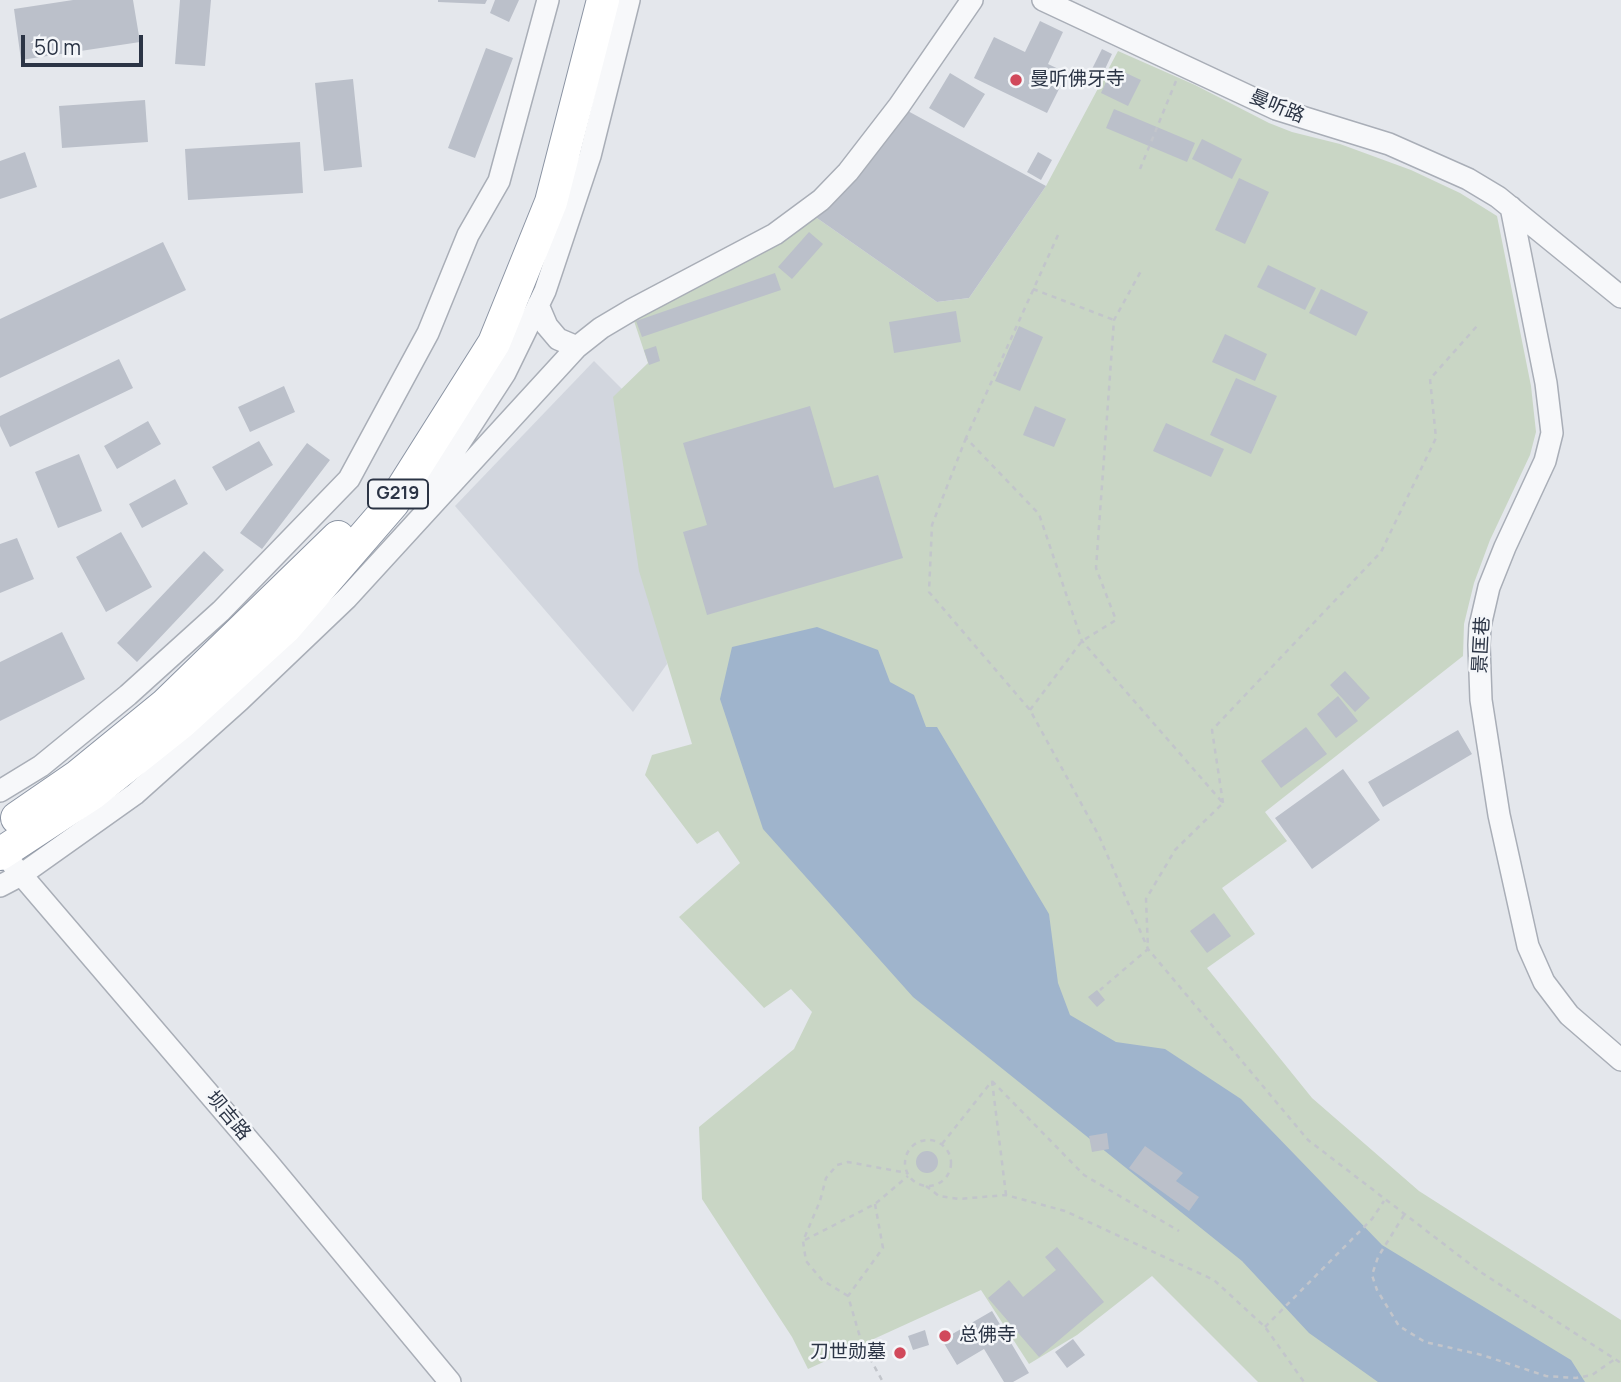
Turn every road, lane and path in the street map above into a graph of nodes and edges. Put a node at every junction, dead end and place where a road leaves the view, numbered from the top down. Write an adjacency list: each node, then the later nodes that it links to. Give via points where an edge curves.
1 (548, 0): 22 (street, via 499,181 468,235 428,333 349,480 221,611 128,695 41,766)
2 (586, 0): 24 (highway, G219, via 540,183 474,344 377,498 165,705 78,776)
3 (603, 0): 19 (highway, G219, via 551,202 494,343)
4 (629, 0): 14 (street, via 590,156)
5 (972, 0): 17 (street, via 899,106 821,200 775,234 633,309)
6 (1043, 0): 7 (street, 曼听路)
7 (1183, 65): 8 (path); 9 (street, 曼听路, via 1297,117 1418,156 1477,184)
8 (1140, 169)
9 (1511, 207): 13 (street, 曼听路); 28 (street, 景匡巷, via 1552,433 1545,461 1500,557 1484,608 1479,667 1484,722 1515,893 1535,964 1569,1015)
10 (1058, 235): 12 (path)
11 (1141, 271): 15 (path)
12 (1033, 289): 15 (path); 18 (path)
13 (1621, 297)
14 (538, 305): 17 (street, via 558,339); 19 (street, via 505,373 430,489)
15 (1114, 320): 20 (path, via 1096,568 1116,620)
16 (1477, 326): 23 (path, via 1430,379 1436,438 1381,552 1212,730)
17 (577, 347): 19 (street)
18 (966, 439): 20 (path, via 1038,514); 21 (path, via 932,525 929,592)
19 (337, 588): 24 (highway, G219, via 285,628 183,722 93,793)
20 (1082, 641): 21 (path); 23 (path)
21 (1030, 710): 26 (path, via 1099,836)
22 (0, 791)
23 (1223, 803): 26 (path, via 1175,850 1146,899)
24 (5, 852): 25 (street); 43 (street, 坝吉路)
25 (0, 886)
26 (1148, 949): 27 (path); 34 (path, via 1308,1140)
27 (1100, 990)
28 (1621, 1060)
29 (992, 1080): 30 (path); 33 (path); 37 (path, via 1084,1175)
30 (941, 1145): 31 (path, via 929,1140 915,1144 906,1155); 32 (path, via 950,1158 949,1172 940,1183)
31 (908, 1174): 32 (path); 35 (path); 38 (path, via 848,1162 837,1164 826,1178)
32 (926, 1186): 33 (path, via 939,1195 959,1199)
33 (1006, 1195): 40 (path, via 1065,1211 1214,1280)
34 (1384, 1200): 36 (path); 40 (path, via 1372,1219)
35 (875, 1203): 38 (path); 39 (path, via 883,1248)
36 (1404, 1215): 41 (path, via 1479,1271); 41 (path, via 1372,1275 1399,1326 1425,1342 1546,1376 1592,1375)
37 (1179, 1231)
38 (803, 1241): 39 (path, via 806,1261 822,1280)
39 (848, 1296): 44 (path, via 862,1344)
40 (1265, 1327): 45 (path)
41 (1615, 1359): 42 (path)
42 (1621, 1363)
43 (450, 1382)
44 (883, 1382)
45 (1304, 1382)

